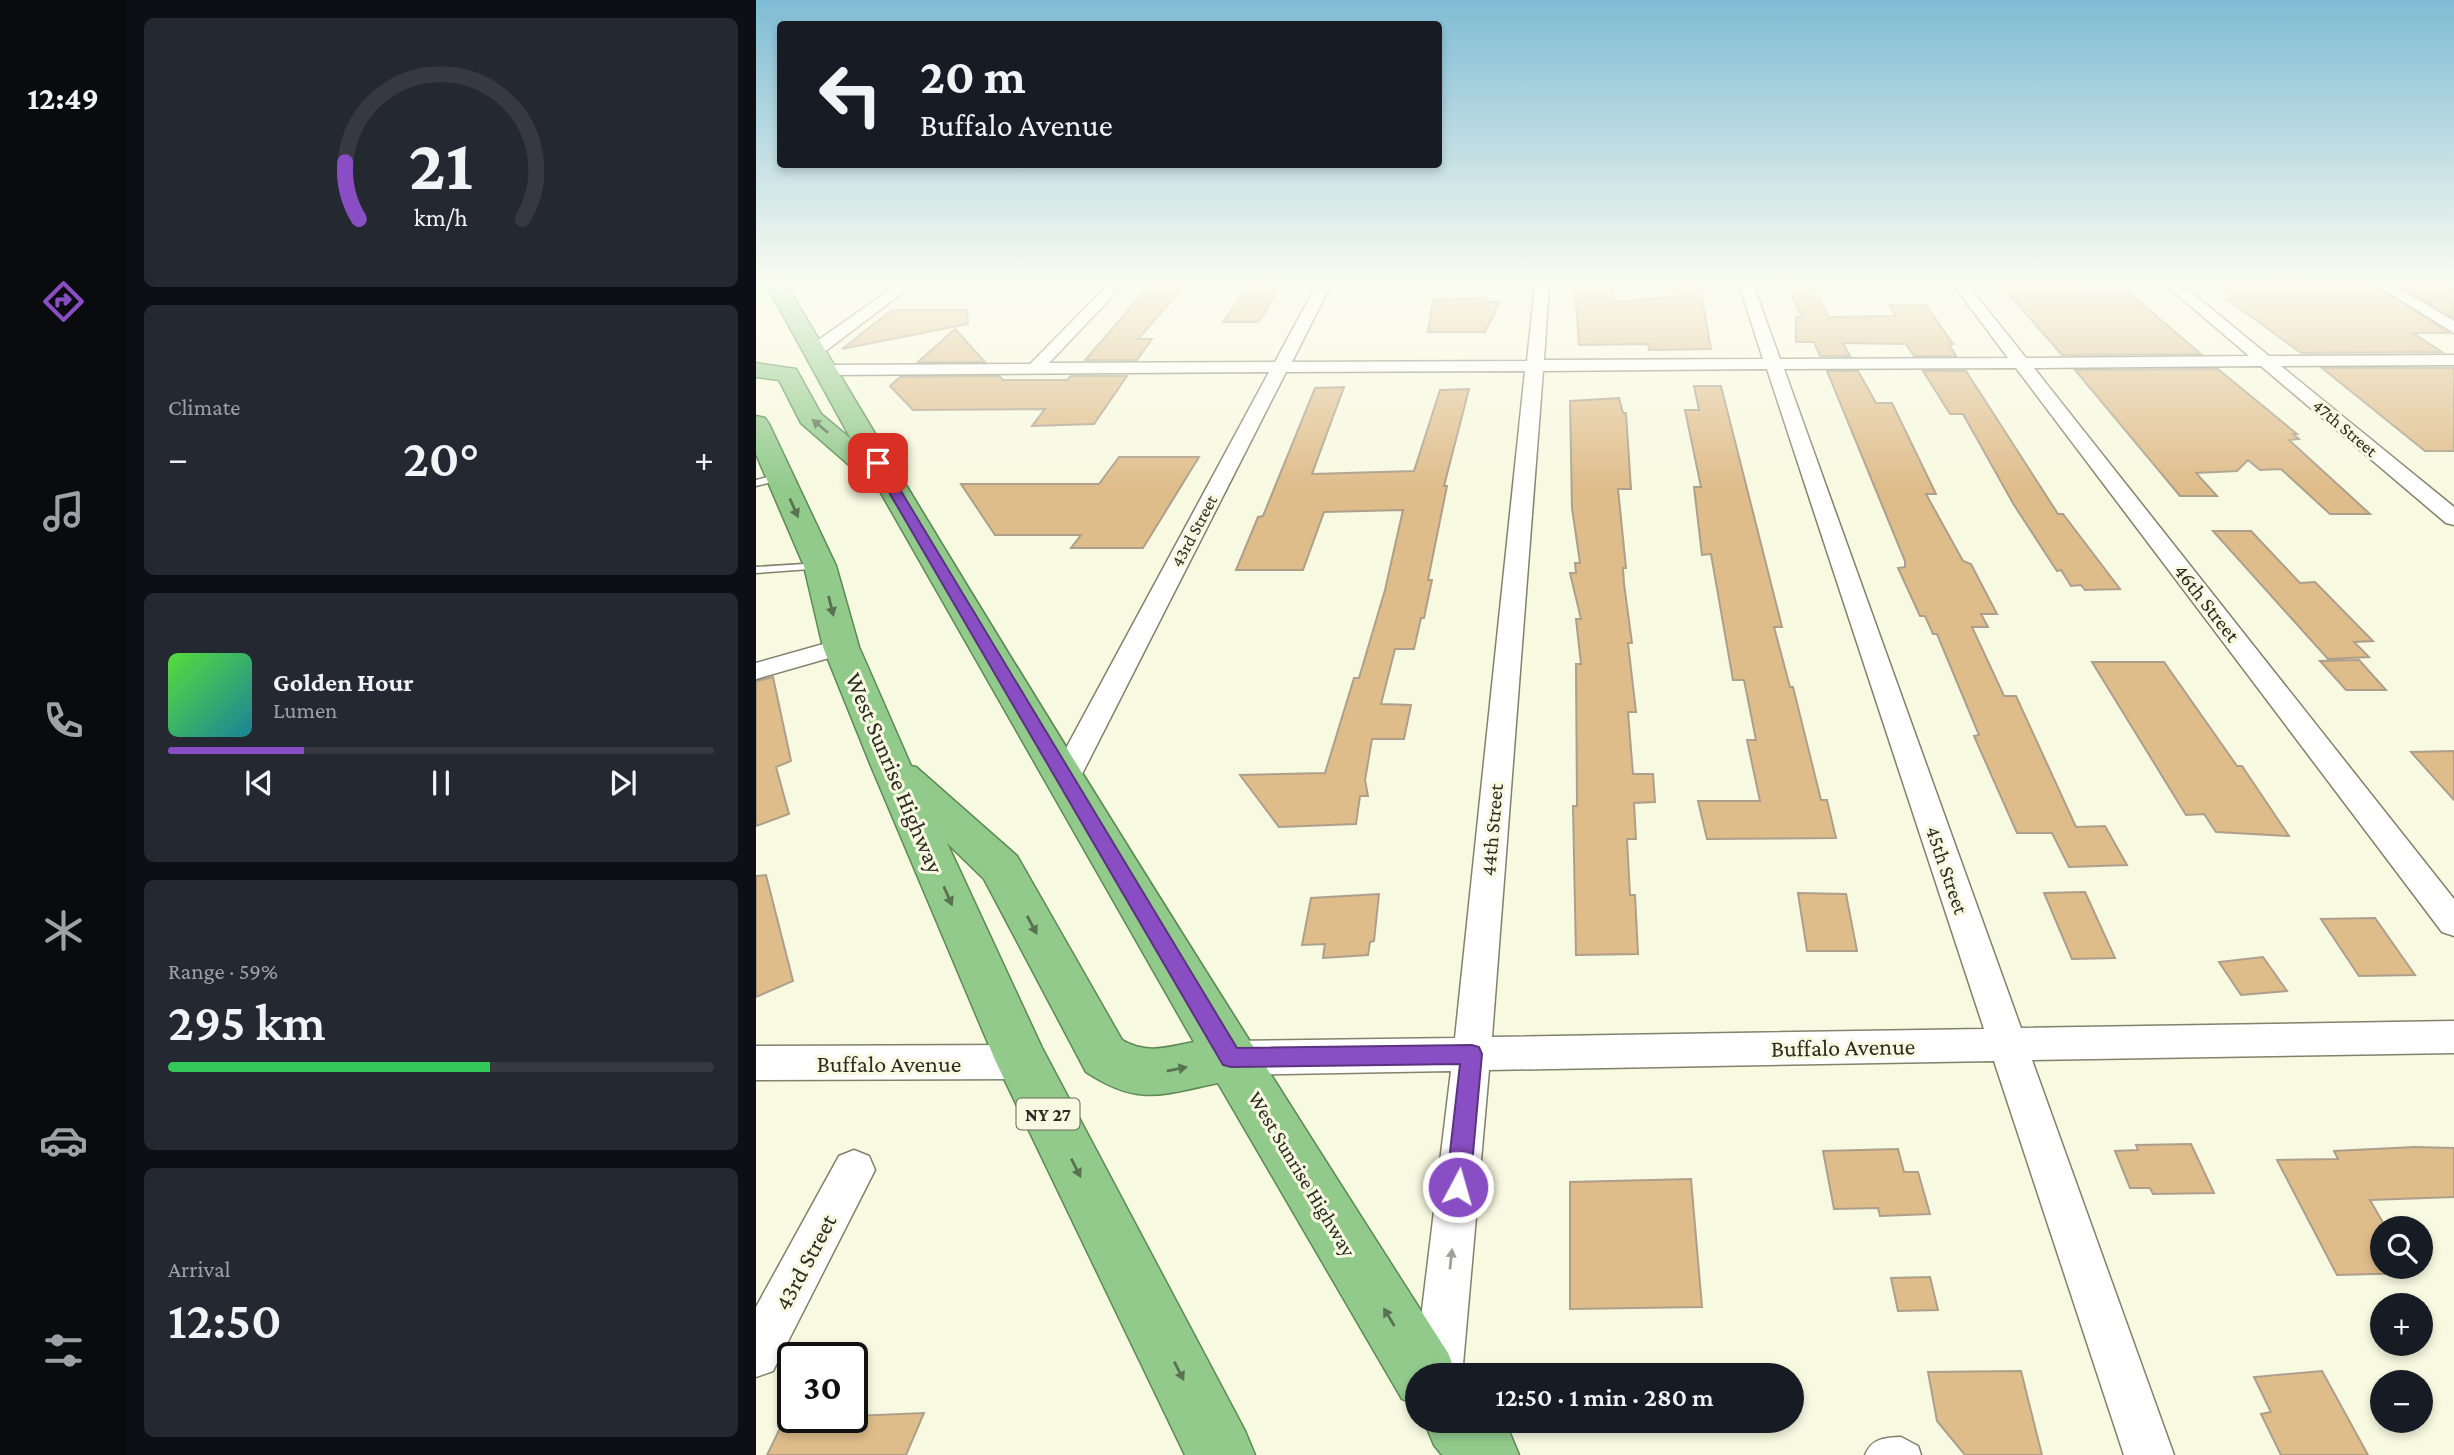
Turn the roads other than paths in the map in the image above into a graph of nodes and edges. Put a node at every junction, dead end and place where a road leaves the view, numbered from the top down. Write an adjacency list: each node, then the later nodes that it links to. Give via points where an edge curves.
1 (816, 352): 10 (highway, West Sunrise Highway)
2 (830, 352): 10 (street)
3 (1051, 352): 16 (street)
4 (1288, 352): 15 (street, 43rd Street)
5 (1536, 352): 14 (street, 44th Street)
6 (1770, 352): 13 (street, 45th Street)
7 (2012, 352): 12 (street, 46th Street)
8 (2254, 352): 11 (street, 47th Street)
9 (2454, 360): 11 (street)
10 (820, 361): 16 (street); 20 (highway, West Sunrise Highway)
11 (2265, 361): 12 (street); 21 (street, 47th Street)
12 (2021, 363): 13 (street); 28 (street, 46th Street)
13 (1774, 364): 14 (street); 30 (street, 45th Street)
14 (1535, 366): 15 (street); 31 (street, 44th Street)
15 (1280, 367): 16 (street); 27 (street, 43rd Street)
16 (1034, 369)
17 (756, 370): 20 (highway, one-way to 17, via 810,418 788,374)
18 (758, 433): 19 (highway, West Sunrise Highway / NY 27)
19 (768, 480): 22 (highway, West Sunrise Highway / NY 27, one-way to 22)
20 (891, 486): 27 (highway, West Sunrise Highway)
21 (2454, 518)
22 (820, 566): 23 (lane); 24 (highway, West Sunrise Highway / NY 27, one-way to 24)
23 (756, 569)
24 (841, 647): 25 (street); 26 (highway, West Sunrise Highway / NY 27)
25 (756, 671)
26 (891, 766): 32 (highway, one-way to 32, via 1002,868 1104,1056 1128,1071 1155,1073); 33 (highway, West Sunrise Highway / NY 27, one-way to 33)
27 (1065, 778): 32 (highway, West Sunrise Highway)
28 (2454, 923)
29 (2454, 1037): 30 (street, Buffalo Avenue)
30 (2007, 1045): 31 (street, Buffalo Avenue); 44 (street, 45th Street)
31 (1472, 1054): 32 (street, Buffalo Avenue); 38 (street, 44th Street, one-way to 31)
32 (1231, 1058): 37 (highway, West Sunrise Highway, one-way to 32)
33 (1022, 1062): 34 (street, Buffalo Avenue); 40 (highway, West Sunrise Highway / NY 27, one-way to 40)
34 (756, 1063)
35 (854, 1170): 36 (street, 43rd Street)
36 (756, 1354)
37 (1417, 1363)
38 (1439, 1363)
39 (1468, 1433): 41 (highway)
40 (1221, 1455)
41 (1485, 1455)
42 (1877, 1455): 43 (lane, via 1901,1449)
43 (1909, 1455)
44 (2150, 1455)

